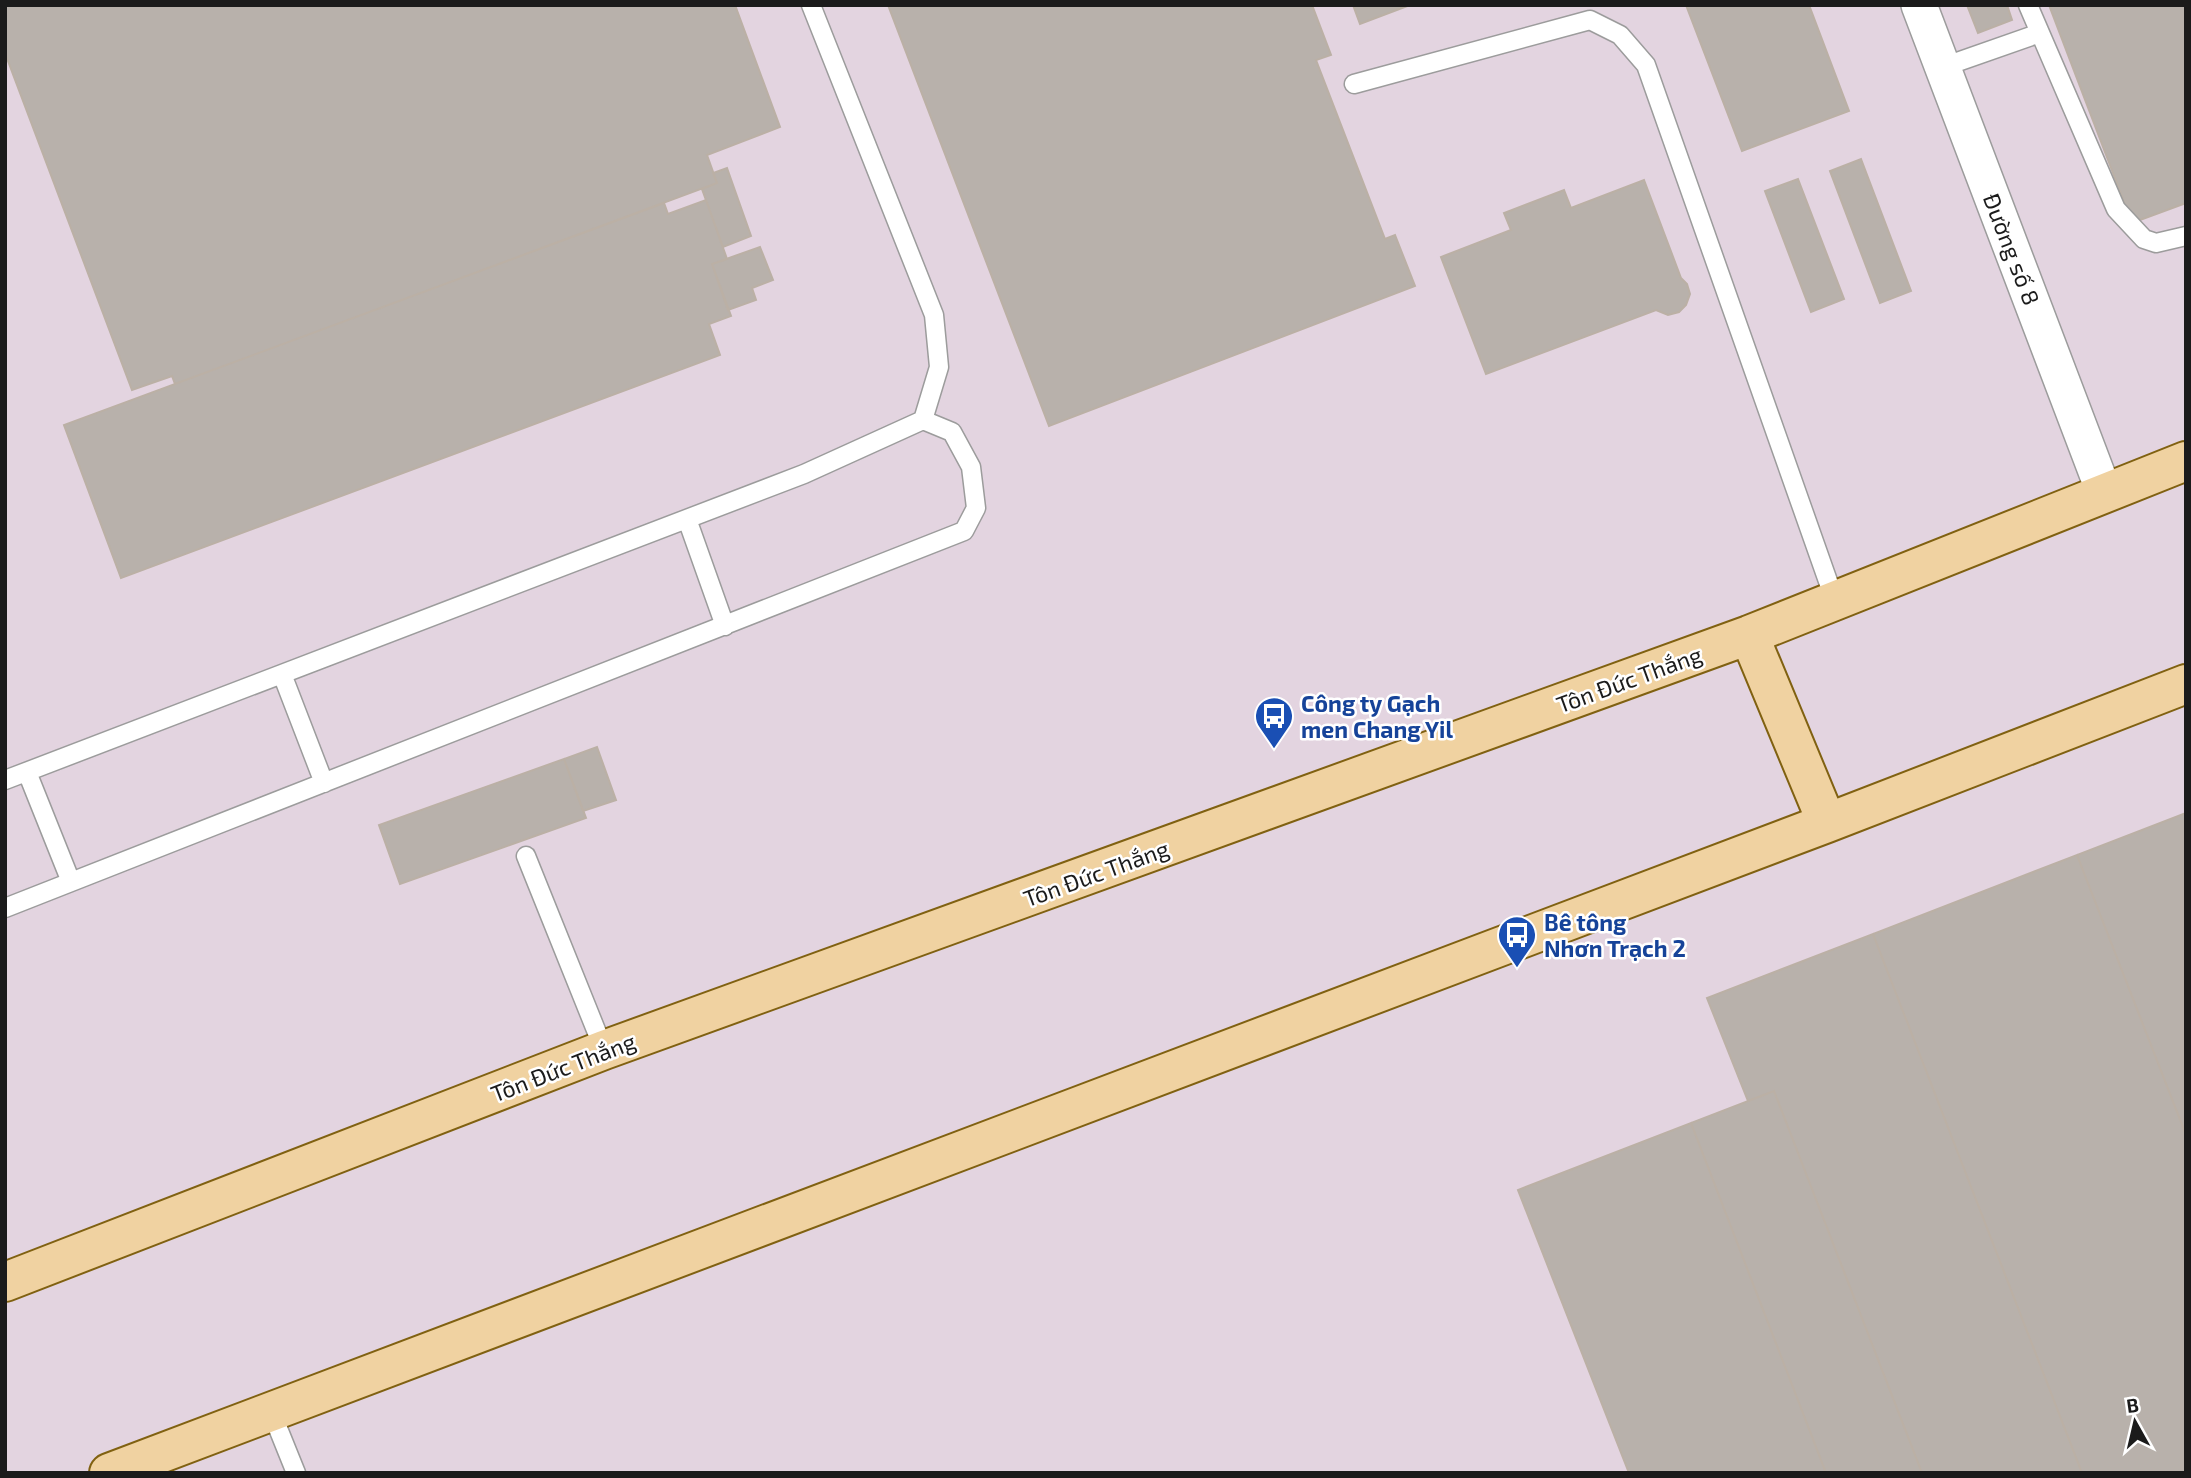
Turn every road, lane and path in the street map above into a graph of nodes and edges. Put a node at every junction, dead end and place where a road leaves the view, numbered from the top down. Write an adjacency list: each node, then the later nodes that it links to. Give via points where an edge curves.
1 (811, 5): 8 (lane, via 934,315 939,367)
2 (1919, 5): 5 (street, Đường số 8)
3 (2028, 5): 4 (lane)
4 (2040, 33): 5 (lane); 7 (lane, via 2116,209 2144,239 2156,243)
5 (1943, 67): 10 (street, Đường số 8)
6 (1354, 84): 12 (lane, via 1590,20 1620,35 1646,65)
7 (2186, 236)
8 (923, 420): 11 (lane, via 804,474); 13 (lane, via 953,432 971,467 976,508 964,531)
9 (2186, 461): 10 (main road, Tôn Đức Thắng)
10 (2104, 492): 12 (main road, Tôn Đức Thắng)
11 (687, 519): 13 (lane); 15 (lane)
12 (1835, 601): 14 (main road, Tôn Đức Thắng)
13 (725, 626): 19 (lane)
14 (1749, 635): 20 (main road); 24 (main road, Tôn Đức Thắng)
15 (282, 674): 17 (lane); 19 (lane)
16 (2186, 684): 20 (main road)
17 (27, 772): 18 (lane); 22 (lane)
18 (5, 780)
19 (324, 783): 22 (lane)
20 (1827, 824): 26 (main road)
21 (526, 856): 24 (lane)
22 (71, 882): 23 (lane)
23 (5, 908)
24 (604, 1050): 25 (main road, Tôn Đức Thắng)
25 (5, 1282)
26 (271, 1411): 27 (main road); 28 (lane)
27 (109, 1473)
28 (296, 1473)

